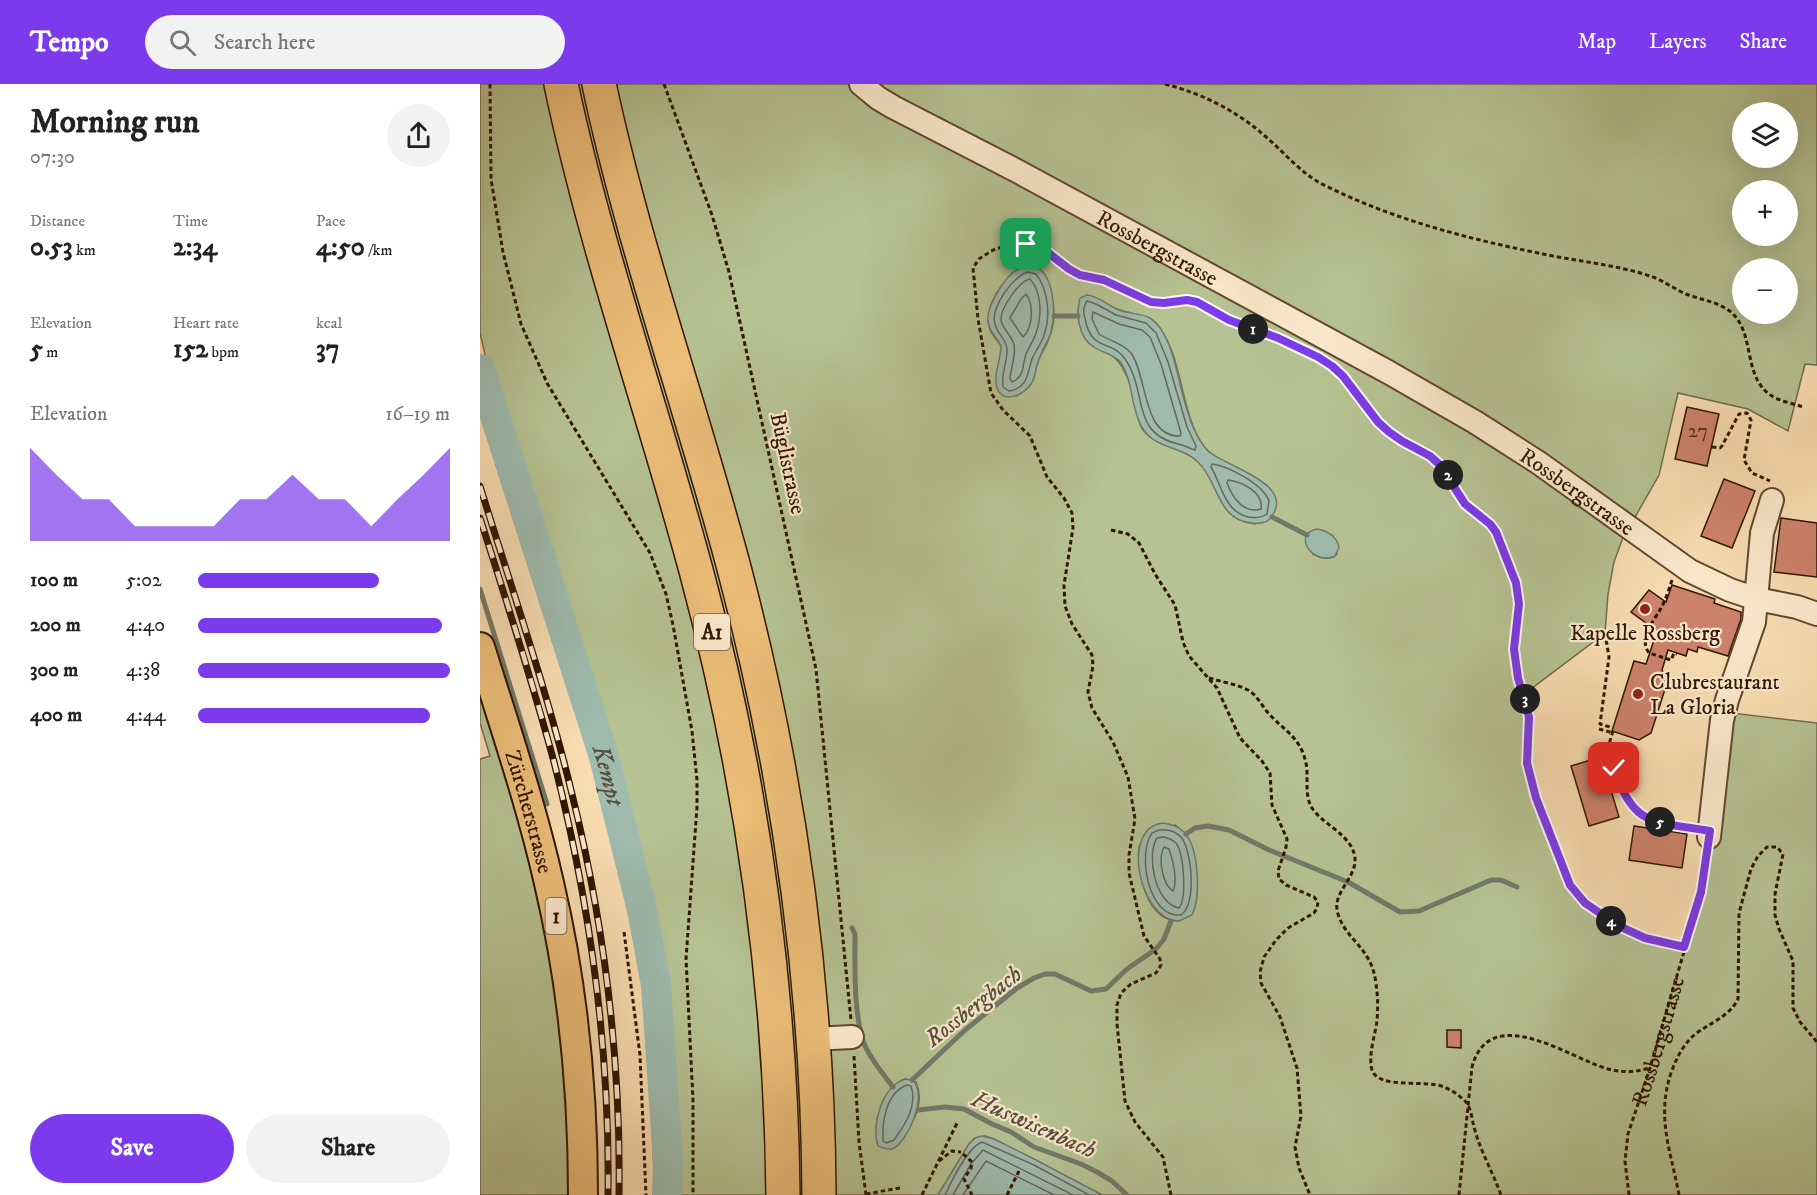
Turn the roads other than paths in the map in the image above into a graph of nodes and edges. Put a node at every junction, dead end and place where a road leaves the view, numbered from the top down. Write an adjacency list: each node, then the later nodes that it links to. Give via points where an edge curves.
1 (561, 84): 12 (highway, A1, via 601,242 698,576 734,729 770,970)
2 (599, 84): 10 (highway, A1, via 633,221 728,545 765,699 796,877)
3 (861, 84): 5 (street, Rossbergstrasse, via 893,107 1475,422 1539,463 1678,564)
4 (1775, 492): 5 (street, via 1762,533)
5 (1757, 599): 6 (street, Rossbergstrasse); 8 (street, via 1753,628 1724,712)
6 (1817, 614)
7 (480, 647): 11 (main road, Zürcherstrasse / 1, via 537,837 558,924 578,1067)
8 (1709, 834)
9 (852, 1037): 10 (street)
10 (813, 1039): 13 (highway, A1)
11 (584, 1195)
12 (783, 1195)
13 (819, 1195)

